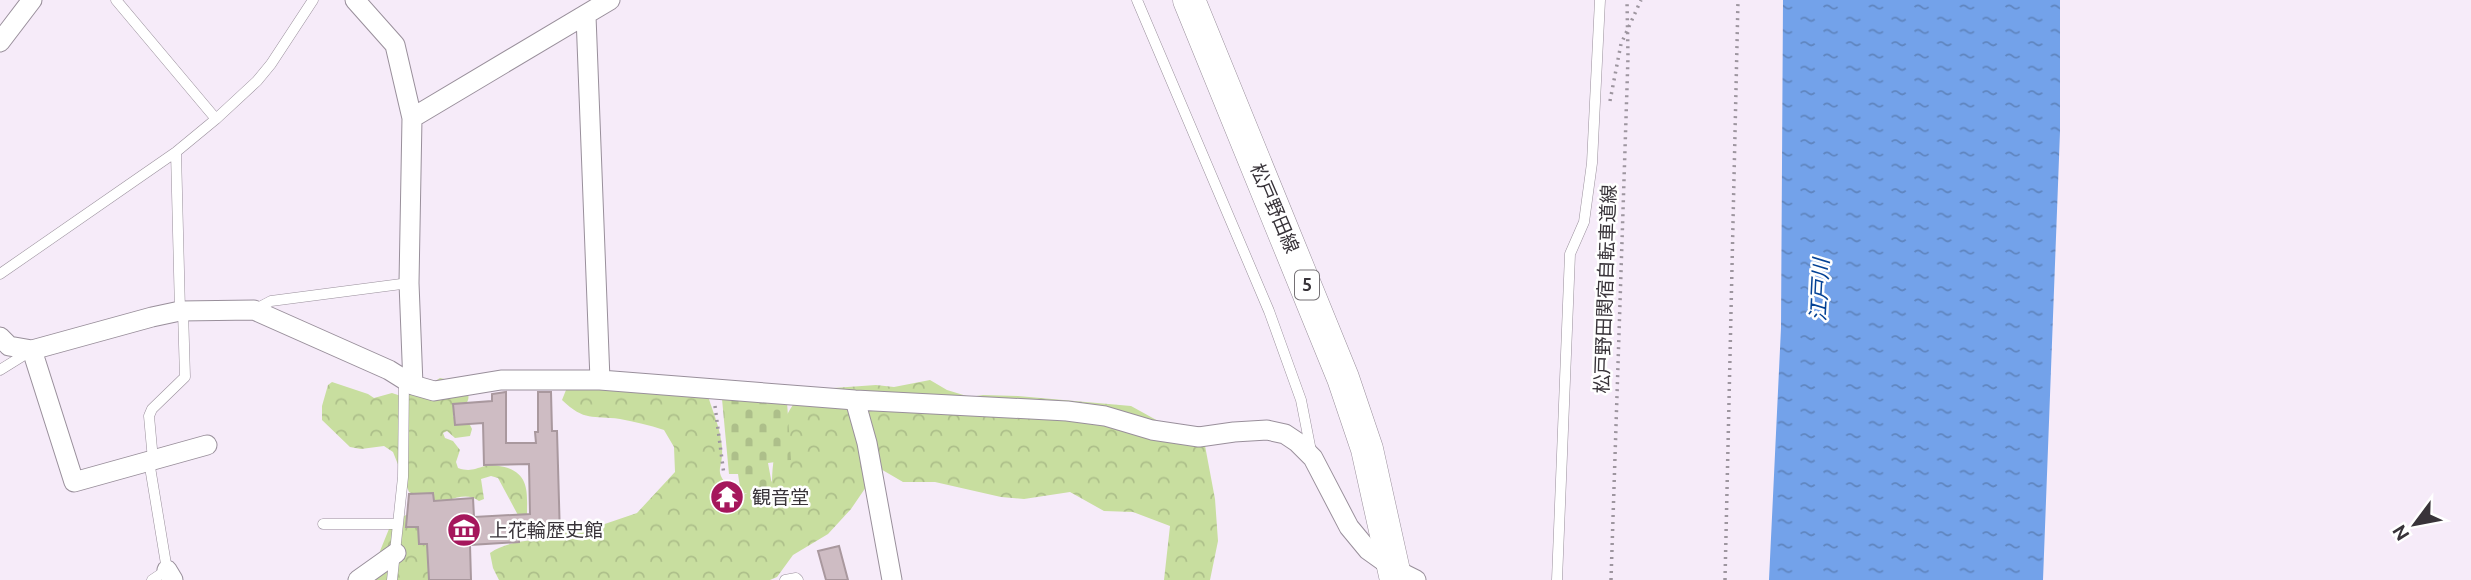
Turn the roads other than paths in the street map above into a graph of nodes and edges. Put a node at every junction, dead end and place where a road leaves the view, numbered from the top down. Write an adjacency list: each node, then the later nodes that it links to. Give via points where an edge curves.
1 (32, 0): 10 (street)
2 (116, 0): 12 (lane)
3 (313, 0): 12 (lane, via 271,64)
4 (355, 0): 11 (street, via 395,45)
5 (610, 0): 9 (street)
6 (1137, 0): 25 (lane, via 1269,311 1301,400)
7 (1189, 0): 31 (main road, 松戸野田線 / 5, via 1343,378)
8 (1600, 0): 37 (lane, via 1592,163 1584,222 1570,254)
9 (586, 16): 11 (street); 21 (street)
10 (1, 37)
11 (412, 118): 15 (street)
12 (216, 119): 13 (lane)
13 (176, 152): 14 (lane); 17 (lane)
14 (0, 274)
15 (409, 284): 16 (lane, via 271,301); 22 (street)
16 (254, 310): 17 (street); 22 (street)
17 (181, 311): 19 (street); 26 (lane, via 185,377 149,416)
18 (0, 337): 19 (street, via 9,346)
19 (32, 350): 20 (lane); 26 (street, via 74,482)
20 (0, 370)
21 (600, 380): 22 (street, via 501,380 434,391); 23 (street)
22 (409, 382): 28 (lane)
23 (855, 400): 25 (street, via 1067,411 1199,437 1267,430 1285,434); 36 (street)
24 (207, 445): 26 (street)
25 (1313, 458): 31 (street, via 1349,527 1368,550)
26 (151, 461): 30 (lane)
27 (323, 524): 28 (lane)
28 (398, 524): 29 (lane)
29 (396, 553): 32 (street); 33 (lane)
30 (164, 577)
31 (1403, 577)
32 (358, 580)
33 (392, 580)
34 (785, 580): 35 (lane)
35 (798, 580)
36 (892, 580)
37 (1557, 580)

